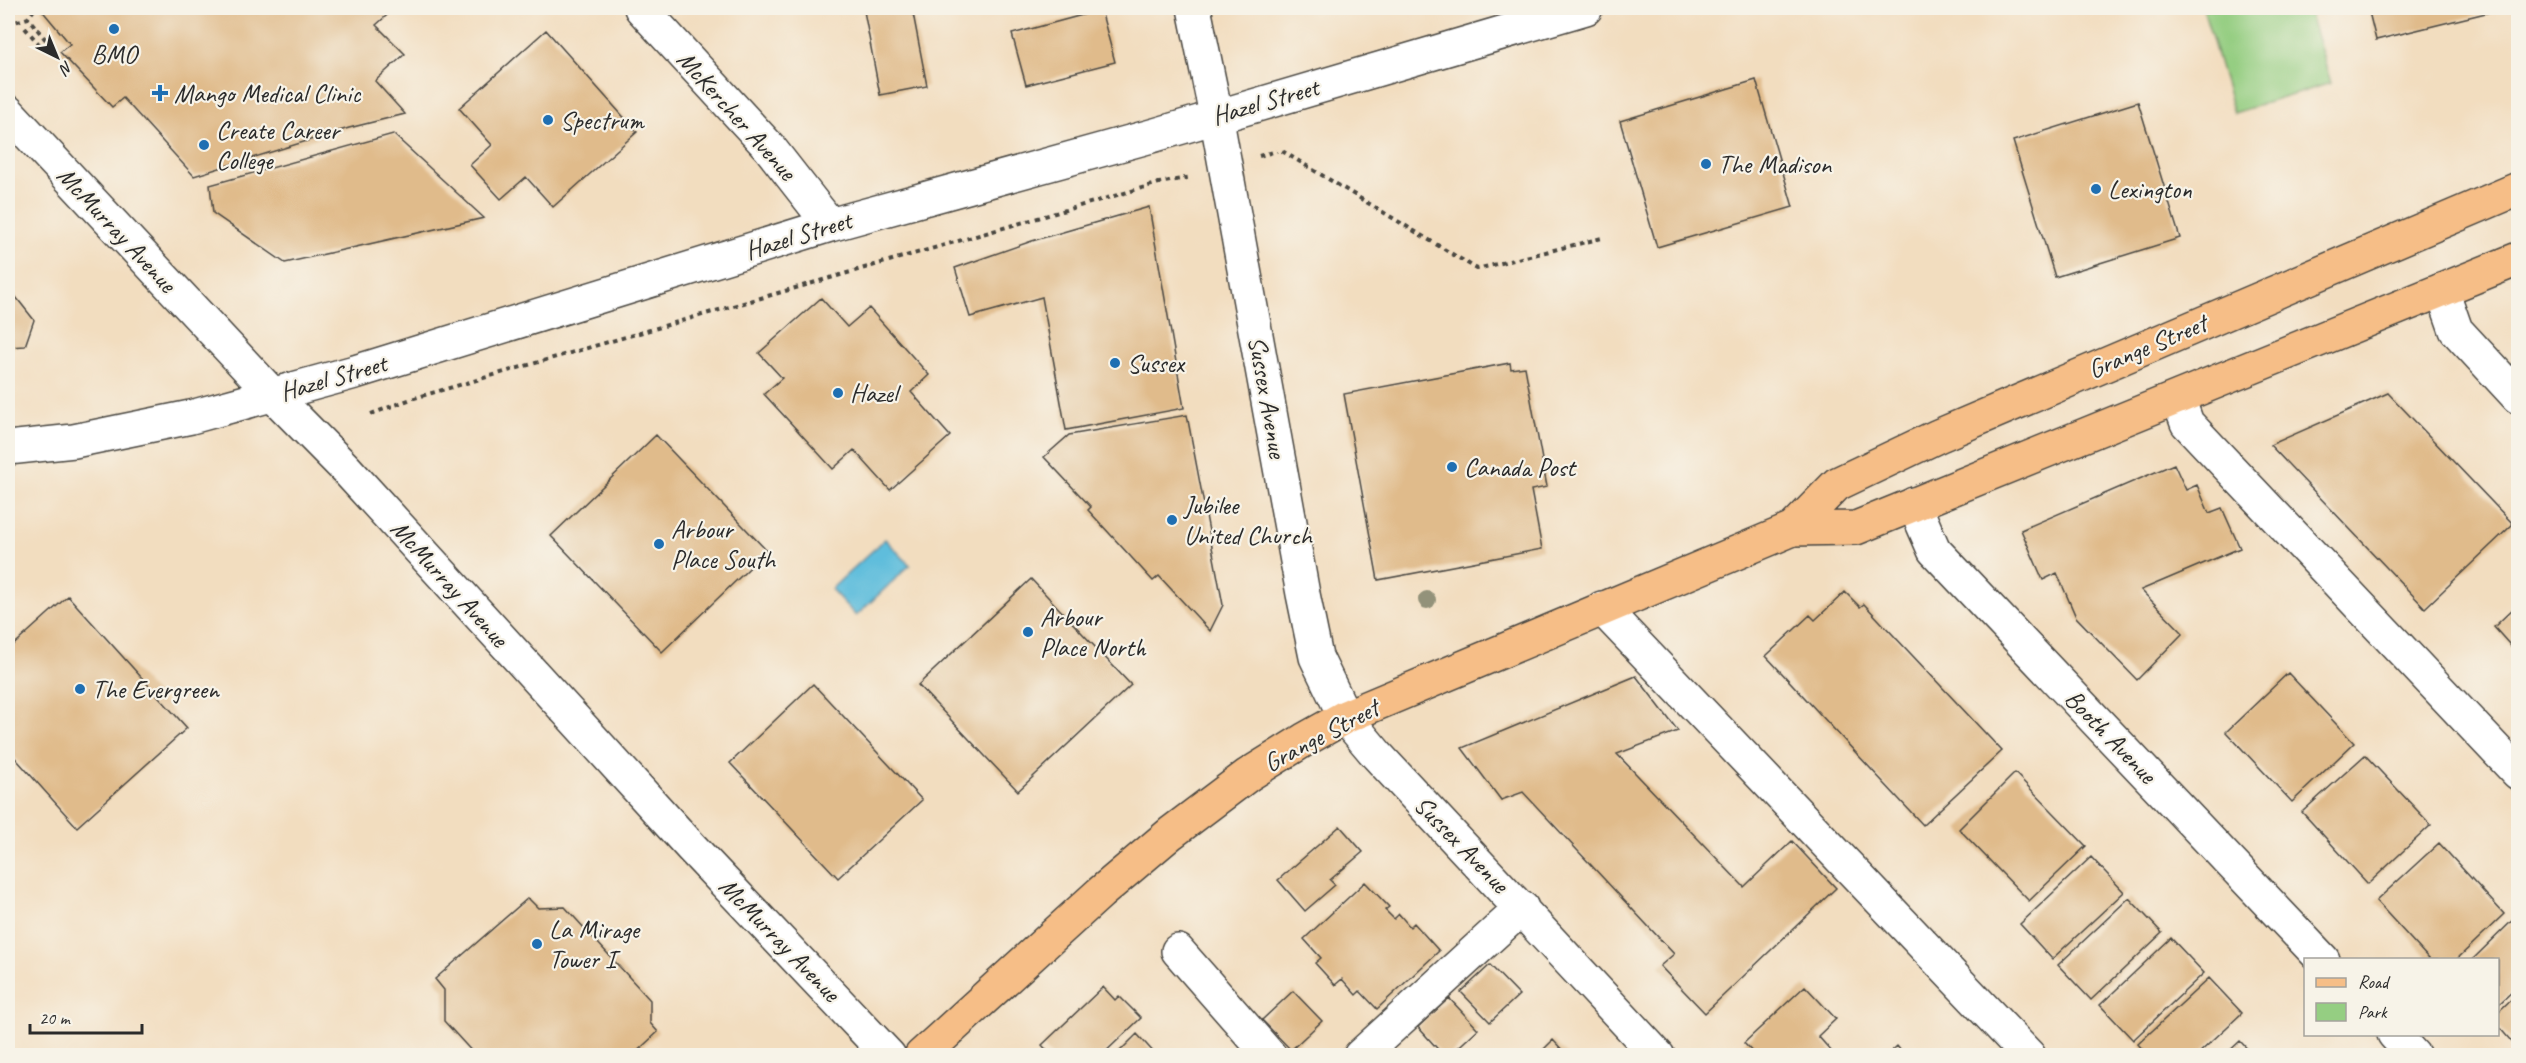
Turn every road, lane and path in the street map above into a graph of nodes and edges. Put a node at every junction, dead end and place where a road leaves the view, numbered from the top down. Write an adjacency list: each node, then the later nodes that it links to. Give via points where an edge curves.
1 (34, 8): 5 (path)
2 (641, 8): 13 (street, McKercher Avenue, via 769,147)
3 (1194, 8): 9 (street, Sussex Avenue)
4 (1586, 8): 9 (street, Hazel Street)
5 (28, 18): 6 (path); 7 (path, via 50,45 45,51)
6 (8, 24)
7 (25, 28)
8 (8, 112): 17 (street, McMurray Avenue)
9 (1216, 115): 13 (street, Hazel Street); 25 (street, Sussex Avenue, via 1305,605 1317,657)
10 (1282, 151): 14 (path, via 1477,269)
11 (1185, 179): 20 (path, via 1159,183 445,389)
12 (2518, 189): 23 (main road, Grange Street, via 1938,436 1837,484)
13 (830, 225): 17 (street, Hazel Street, via 356,372)
14 (1602, 238)
15 (2518, 259): 16 (main road, Grange Street)
16 (2442, 290): 18 (street, via 2456,330); 19 (main road, Grange Street)
17 (272, 394): 21 (street, Hazel Street, via 191,417 84,439); 31 (street, McMurray Avenue)
18 (2518, 397)
19 (2178, 398): 22 (main road, Grange Street); 26 (street, via 2187,423)
20 (371, 414)
21 (8, 448)
22 (1914, 504): 23 (main road, Grange Street, via 1856,528); 29 (street, Booth Avenue, via 1934,549)
23 (1793, 529): 24 (main road, Grange Street)
24 (1602, 608): 25 (main road, Grange Street); 36 (street)
25 (1345, 717): 27 (street, Sussex Avenue); 32 (main road, Grange Street, via 1248,775 1172,833)
26 (2518, 773)
27 (1522, 908): 34 (street); 35 (street, Sussex Avenue)
28 (1178, 951): 33 (street)
29 (2321, 958)
30 (2395, 1036): 37 (street)
31 (889, 1056)
32 (921, 1056)
33 (1270, 1056)
34 (1360, 1056)
35 (1658, 1056)
36 (2029, 1056)
37 (2414, 1056)

